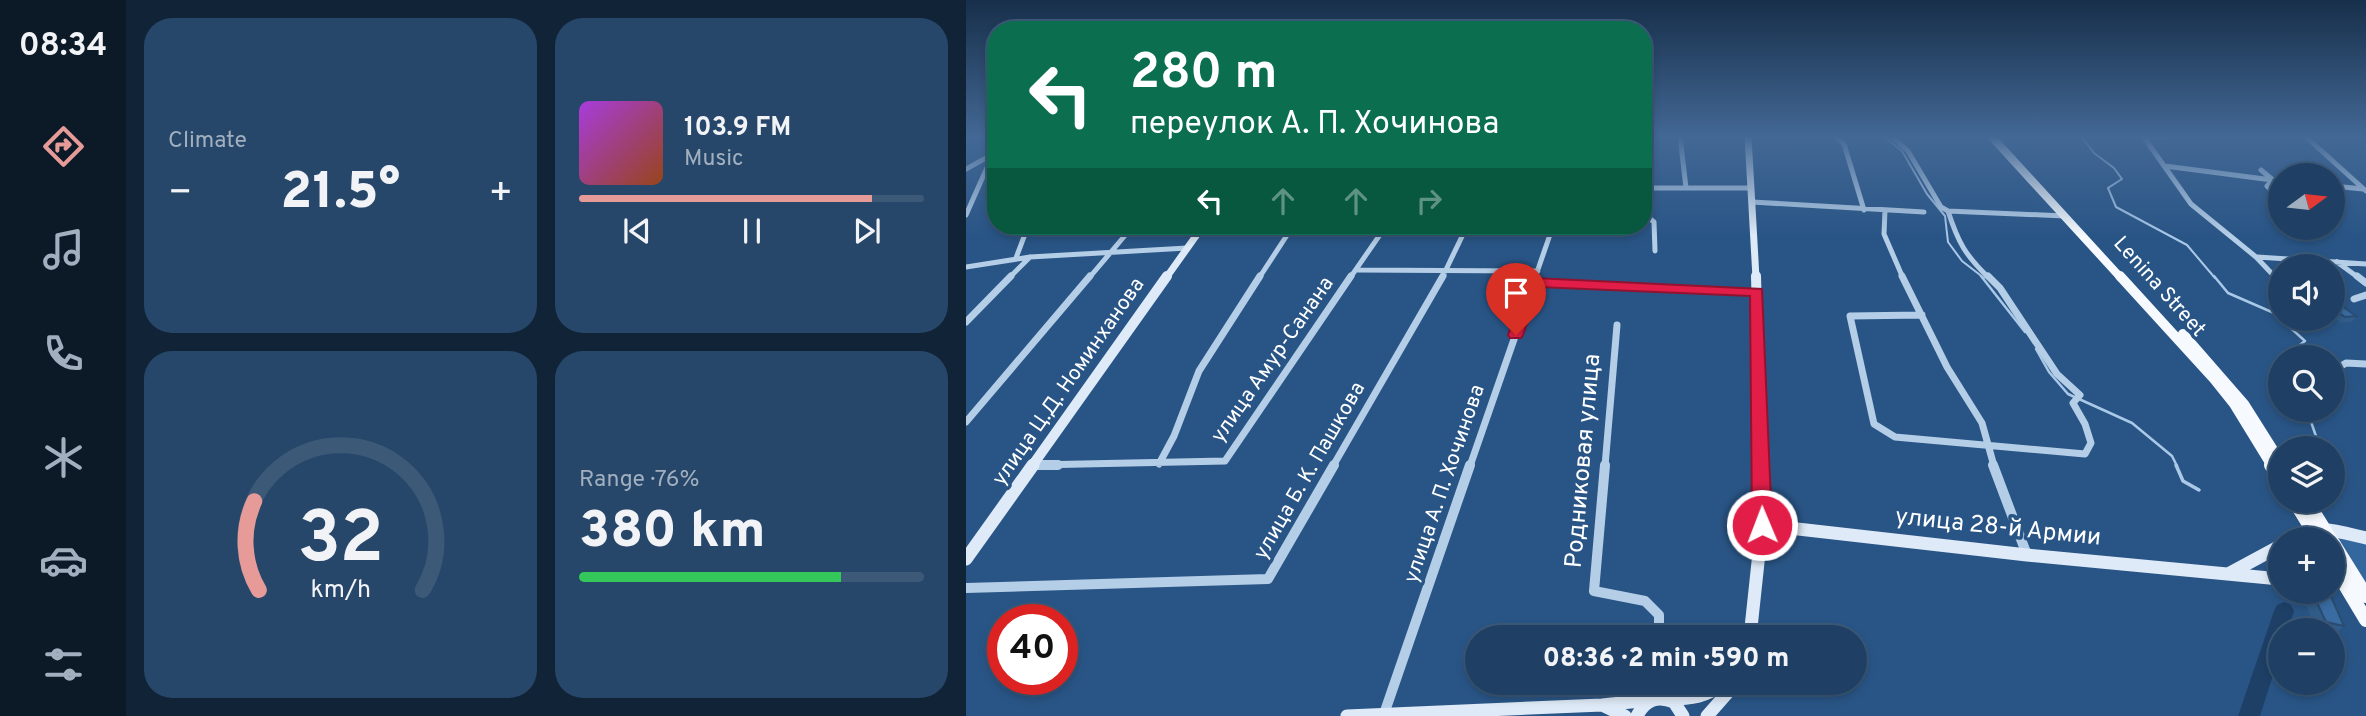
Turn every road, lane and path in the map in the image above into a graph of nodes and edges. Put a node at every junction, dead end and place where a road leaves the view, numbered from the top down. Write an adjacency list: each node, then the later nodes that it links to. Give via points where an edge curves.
1 (987, 169): 24 (street)
2 (1684, 169): 16 (street)
3 (1750, 169): 17 (street)
4 (1851, 169): 21 (street)
5 (1919, 169): 22 (street)
6 (2022, 169): 25 (main road, Lenina Street)
7 (2027, 169): 60 (main road, Lenina Street, via 2223,378)
8 (2167, 169): 38 (street, via 2191,204)
9 (2190, 169): 13 (street)
10 (2343, 169): 18 (street)
11 (2261, 170): 12 (street)
12 (2268, 175)
13 (2268, 180)
14 (2345, 187): 18 (street)
15 (1652, 188): 16 (street)
16 (1686, 188): 17 (street)
17 (1751, 188): 19 (street)
18 (2365, 189)
19 (1752, 202): 21 (street); 51 (street)
20 (1885, 210): 21 (street); 23 (street); 54 (street, via 1888,247)
21 (1864, 211)
22 (1948, 211): 25 (street); 61 (street, via 1970,260 2000,288 2077,398 2074,409 2091,443 2085,454)
23 (1924, 212)
24 (966, 215)
25 (2065, 215): 62 (main road, Lenina Street, via 2220,387)
26 (1652, 220): 36 (street)
27 (1025, 235): 39 (street)
28 (1125, 235): 35 (street)
29 (1196, 235): 34 (street, улица Ц.Д. Номинханова)
30 (1287, 235): 63 (street, via 1199,371)
31 (1380, 235): 45 (street, улица Амур-Санана)
32 (1463, 235): 47 (street, улица Б. К. Пашкова)
33 (1550, 235): 48 (street, улица А. П. Хочинова)
34 (1187, 248): 35 (street); 64 (street, улица Ц.Д. Номинханова)
35 (1112, 251): 37 (street); 59 (street)
36 (1655, 251)
37 (1030, 257): 39 (street); 55 (street)
38 (2256, 257): 40 (street); 46 (street)
39 (1016, 258): 43 (street)
40 (2268, 258)
41 (2345, 263): 42 (street)
42 (2366, 264)
43 (966, 267)
44 (2345, 268): 50 (street)
45 (1357, 270): 47 (street); 63 (street, улица Амур-Санана, via 1225,461)
46 (2268, 270)
47 (1446, 271): 48 (street); 76 (street, улица Б. К. Пашкова, via 1268,579)
48 (1538, 271): 49 (street, улица А. П. Хочинова)
49 (1534, 282): 51 (street); 87 (street, улица А. П. Хочинова)
50 (2366, 283)
51 (1757, 292): 66 (street)
52 (2366, 295): 53 (street)
53 (2354, 299)
54 (1922, 315): 61 (street, via 1982,423); 61 (street, via 1850,316 1874,424 1895,437)
55 (966, 321)
56 (1617, 325): 81 (street, Родниковая улица, via 1594,591 1645,601 1659,615)
57 (2345, 364): 58 (street)
58 (2366, 364)
59 (966, 422)
60 (2268, 442)
61 (1986, 444): 71 (street)
62 (2268, 459)
63 (1159, 464): 64 (street, улица Амур-Санана)
64 (1035, 465): 72 (street, улица Ц.Д. Номинханова)
65 (2304, 513): 67 (main road)
66 (1762, 525): 71 (street, улица 28-й Армии); 82 (street)
67 (2316, 527)
68 (2345, 537): 69 (street)
69 (2366, 538)
70 (2268, 552): 74 (street)
71 (2027, 555): 74 (street, улица 28-й Армии)
72 (966, 559)
73 (2345, 565): 78 (main road)
74 (2230, 573): 75 (street, улица 28-й Армии)
75 (2268, 578)
76 (966, 588)
77 (2345, 588): 78 (street)
78 (2365, 592)
79 (2345, 594): 80 (main road)
80 (2366, 620)
81 (1659, 625)
82 (1750, 625)
83 (1659, 695): 84 (street); 86 (street); 90 (street); 91 (street, via 1679,707)
84 (1710, 695)
85 (1726, 695): 92 (street)
86 (1602, 705): 87 (street); 89 (street)
87 (1384, 714): 88 (street)
88 (1348, 716)
89 (1625, 716)
90 (1637, 716)
91 (1683, 716)
92 (1707, 716)

